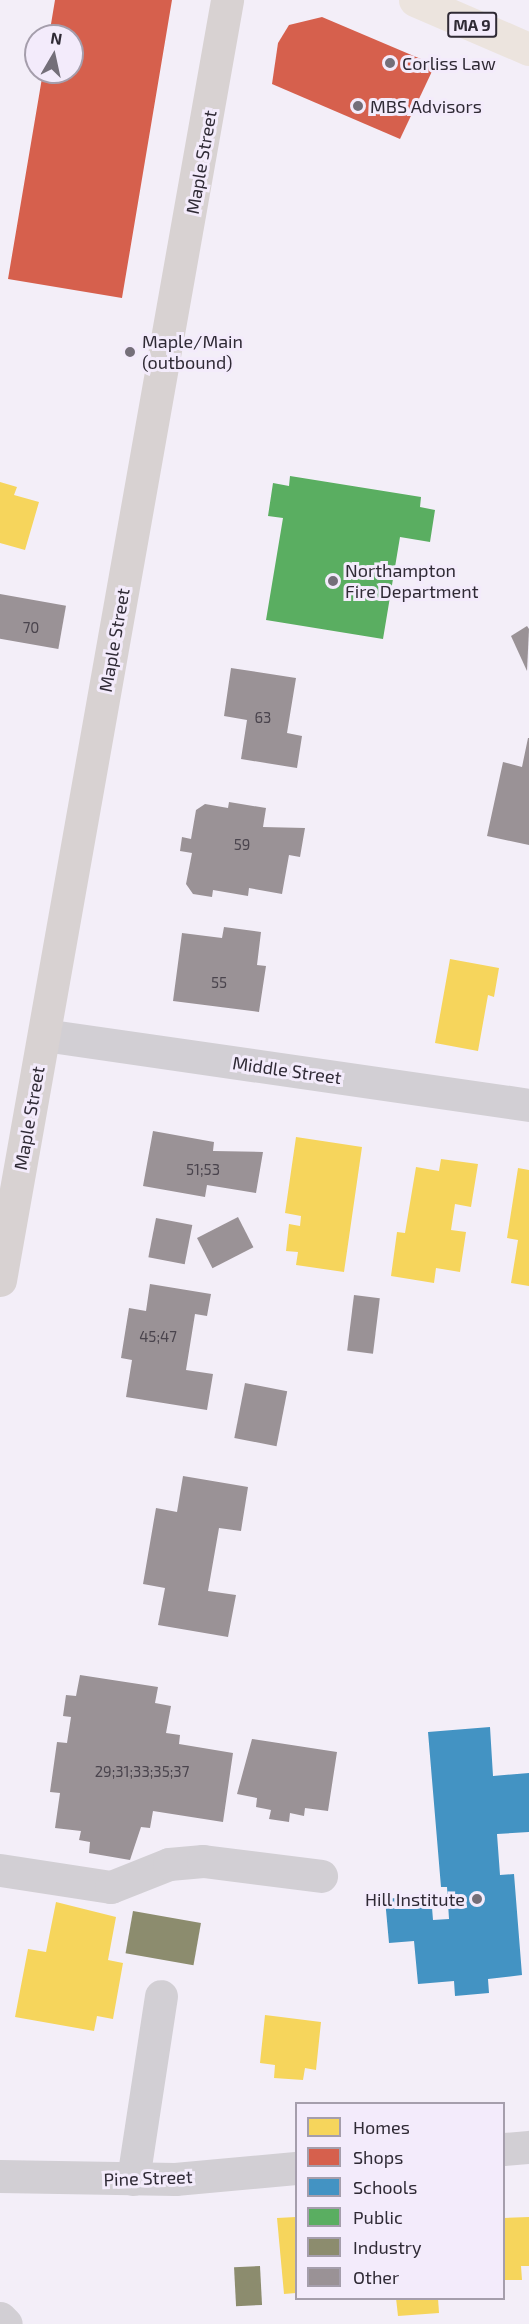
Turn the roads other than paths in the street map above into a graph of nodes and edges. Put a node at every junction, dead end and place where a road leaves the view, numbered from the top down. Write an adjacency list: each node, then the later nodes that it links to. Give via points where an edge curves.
1 (227, 0): 4 (main road, Maple Street)
2 (415, 0): 3 (highway, MA 9)
3 (529, 50)
4 (44, 1035): 5 (street, Middle Street); 6 (main road, Maple Street)
5 (529, 1106)
6 (0, 1280)
7 (0, 1870): 8 (street, via 111,1887 170,1864 203,1861)
8 (321, 1876)
9 (161, 1996): 14 (street)
10 (529, 2147): 11 (street)
11 (505, 2149)
12 (295, 2168): 14 (street, Pine Street)
13 (0, 2176): 14 (street, Pine Street)
14 (133, 2180)
15 (0, 2318): 16 (street)
16 (6, 2324)

